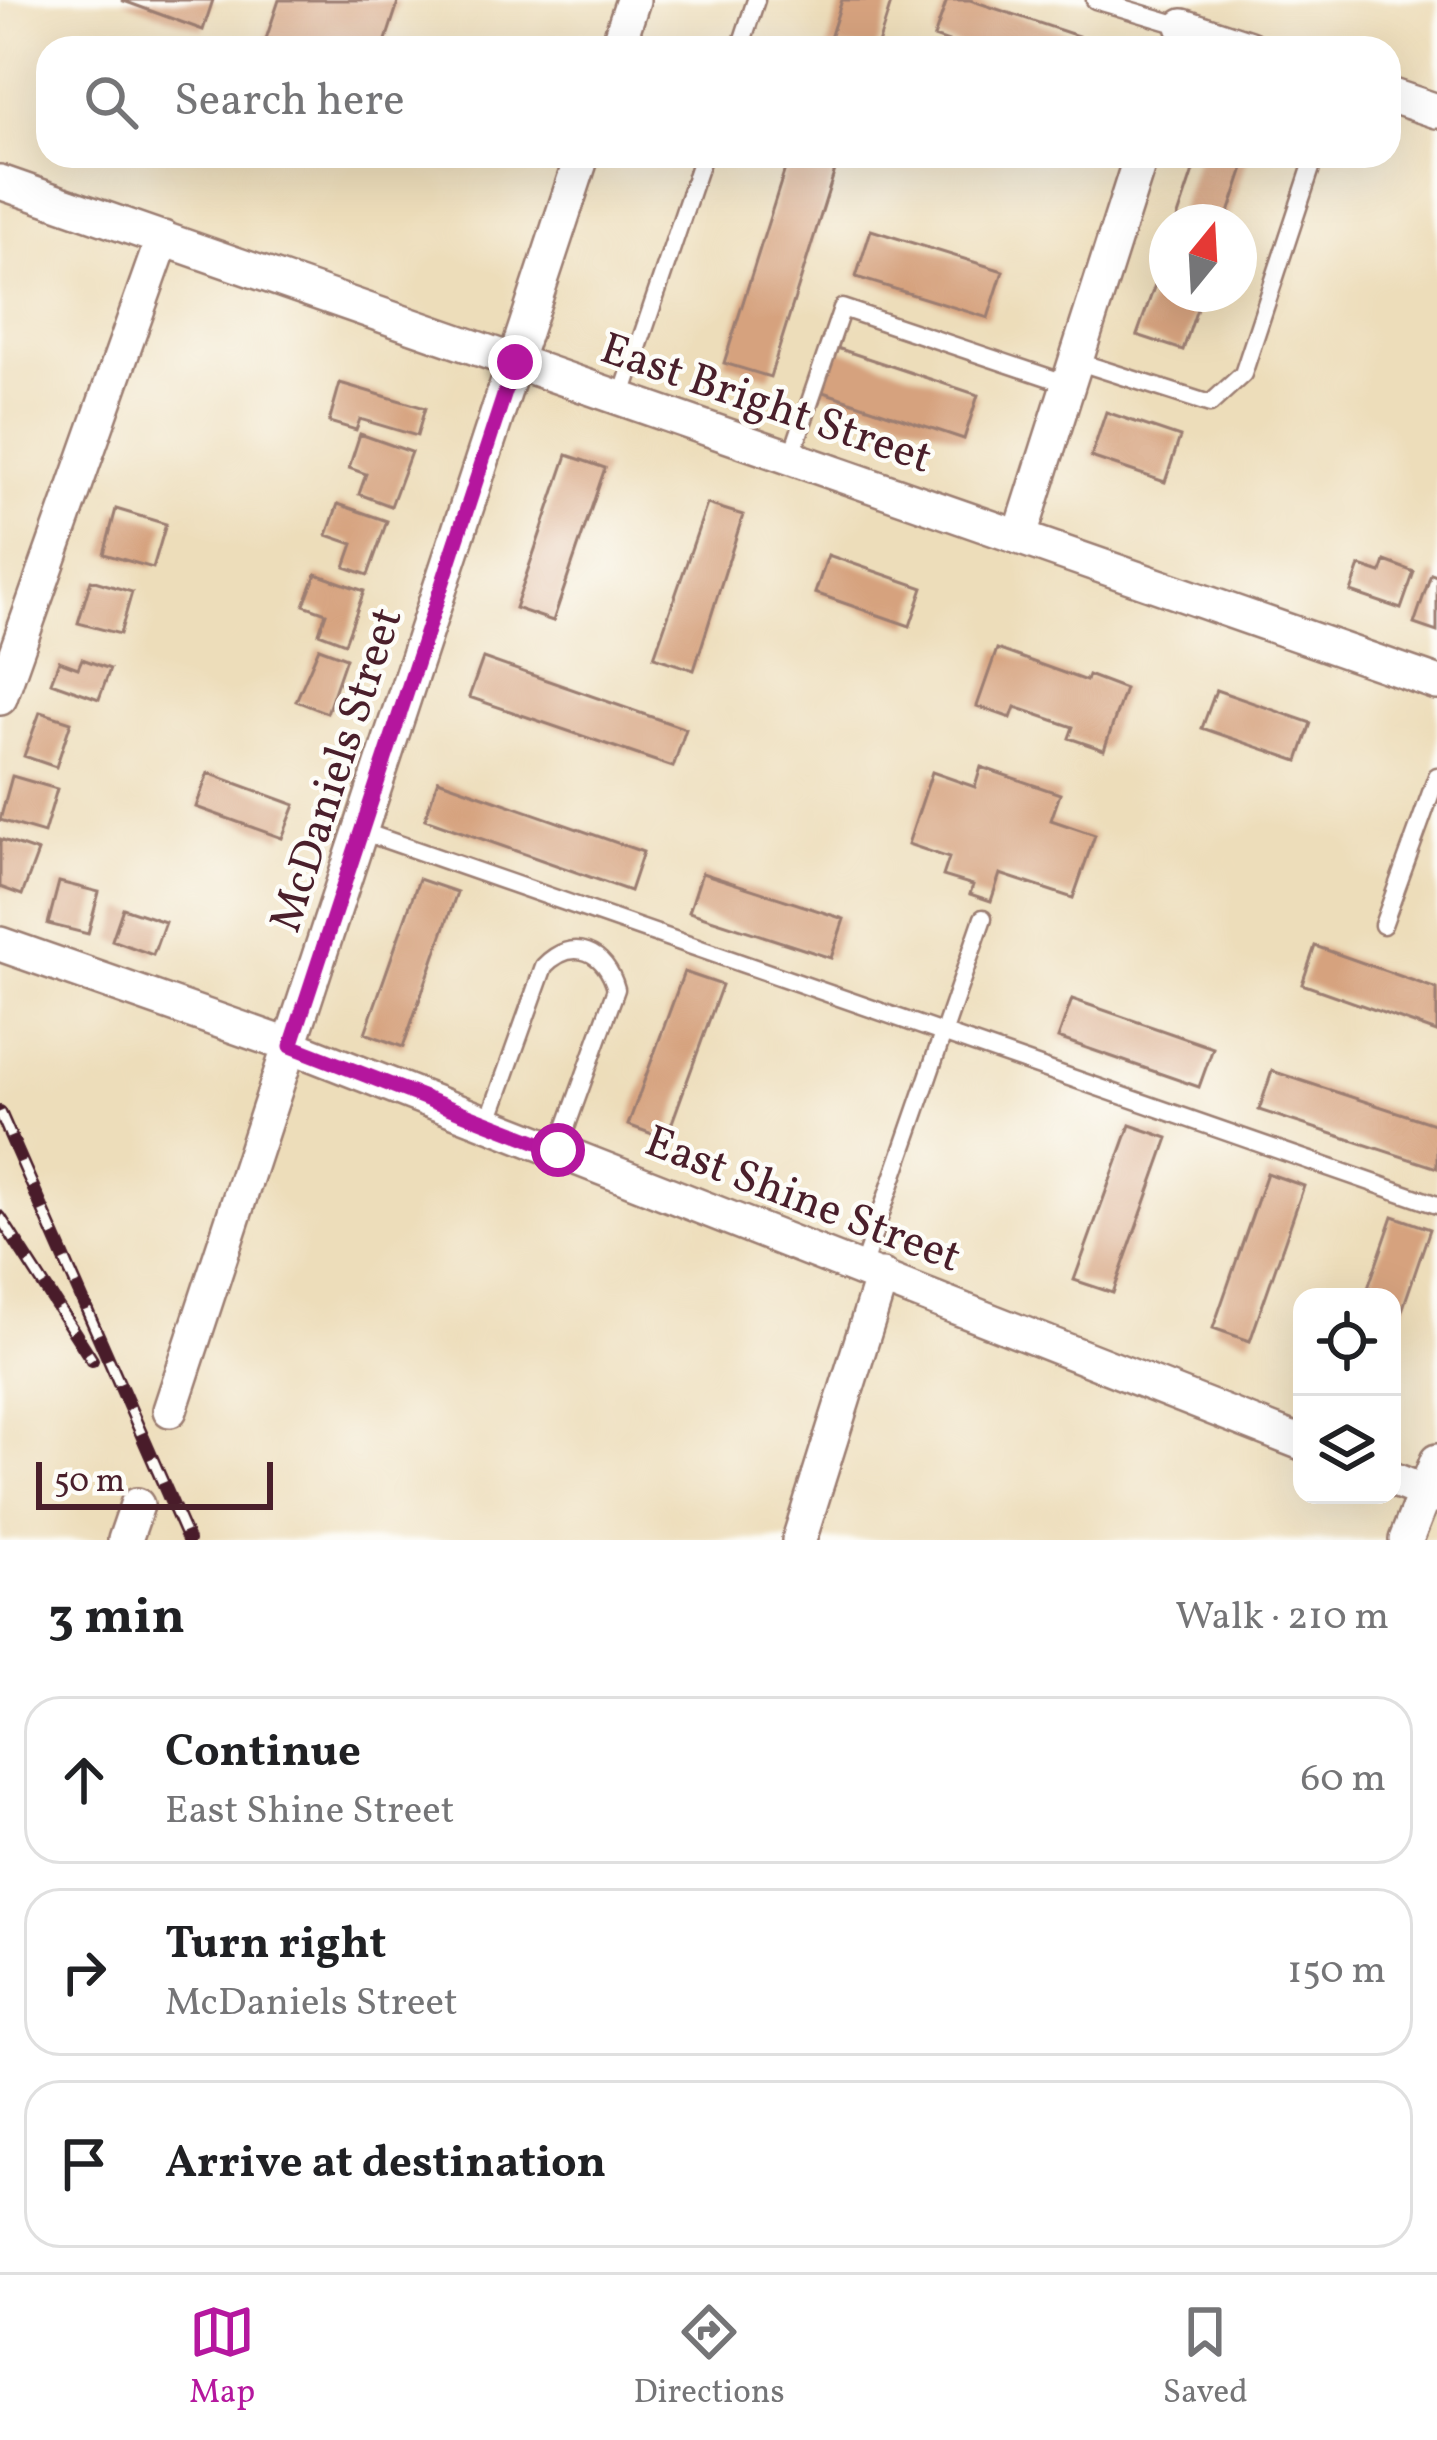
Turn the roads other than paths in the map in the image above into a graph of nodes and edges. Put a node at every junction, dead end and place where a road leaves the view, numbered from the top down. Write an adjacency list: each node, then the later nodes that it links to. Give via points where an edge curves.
1 (633, 0): 5 (street)
2 (756, 0): 6 (lane)
3 (1095, 0): 4 (lane)
4 (1183, 25): 7 (street)
5 (621, 36)
6 (744, 36)
7 (1215, 36)
8 (1401, 99): 9 (street)
9 (1437, 111)
10 (578, 168): 16 (street, McDaniels Street)
11 (699, 168): 18 (lane)
12 (1138, 168): 17 (street)
13 (1312, 168): 17 (lane, via 1243,374 1210,404)
14 (0, 182): 15 (street, East Bright Street)
15 (163, 238): 16 (street, East Bright Street); 22 (street)
16 (515, 362): 18 (street, East Bright Street); 24 (street, McDaniels Street)
17 (1072, 373): 19 (lane, via 842,308); 20 (street)
18 (622, 398): 19 (street, East Bright Street)
19 (791, 457): 20 (street, East Bright Street)
20 (1020, 536): 21 (street, East Bright Street)
21 (1437, 683)
22 (0, 698)
23 (1437, 776): 26 (lane)
24 (361, 831): 28 (lane); 29 (street, McDaniels Street)
25 (983, 918): 28 (lane)
26 (1383, 925)
27 (0, 944): 29 (street, East Shine Street)
28 (944, 1034): 32 (lane); 33 (lane)
29 (291, 1046): 30 (street, East Shine Street); 34 (street, McDaniels Street)
30 (488, 1124): 31 (street, East Shine Street); 31 (lane, via 544,966 558,952 579,949 612,973 616,989)
31 (558, 1150): 33 (street, East Shine Street)
32 (1437, 1204)
33 (872, 1272): 35 (street, East Shine Street); 40 (street)
34 (170, 1410)
35 (1293, 1439)
36 (1401, 1480): 37 (street)
37 (1433, 1484): 41 (street)
38 (136, 1505): 39 (street)
39 (124, 1540)
40 (799, 1540)
41 (1406, 1540)

